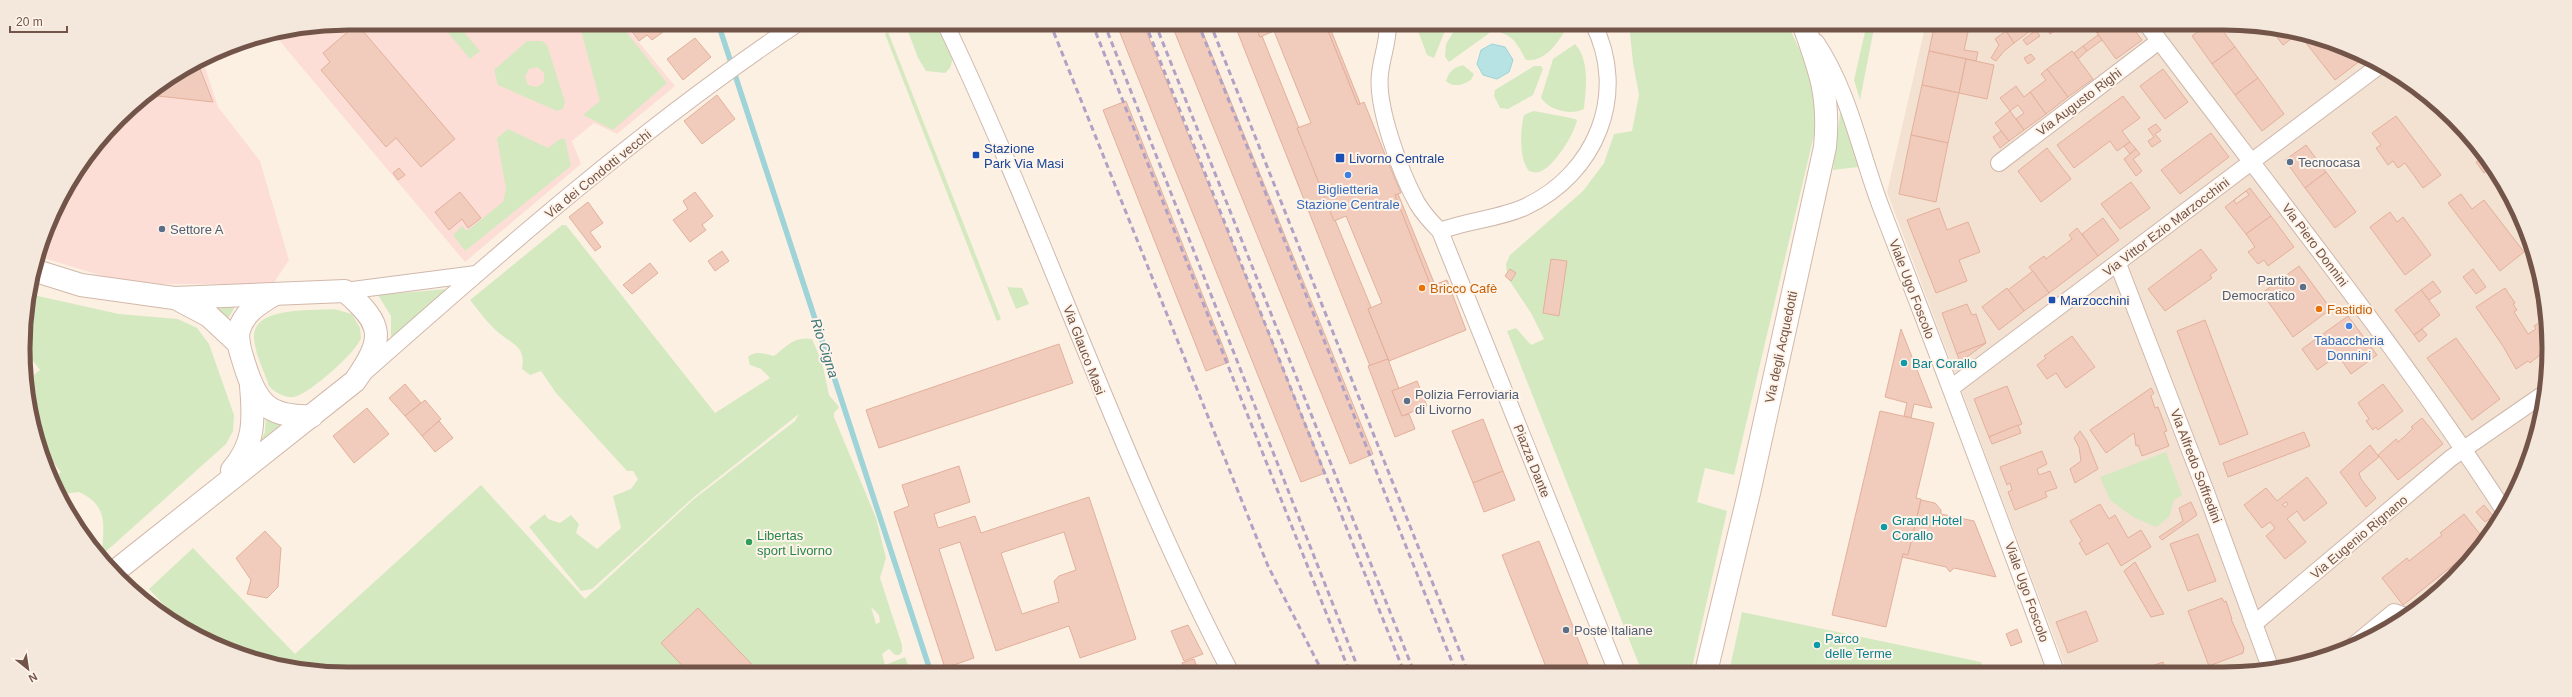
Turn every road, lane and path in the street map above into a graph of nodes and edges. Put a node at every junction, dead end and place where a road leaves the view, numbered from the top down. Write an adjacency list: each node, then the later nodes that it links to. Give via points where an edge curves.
1 (788, 30): 17 (street, Via dei Condotti vecchi, via 744,59 609,163)
2 (948, 30): 35 (street, Via Glauco Masi, via 999,142 1126,450 1196,606)
3 (1388, 30): 13 (street, Piazza Dante, via 1380,74 1380,93 1398,158 1417,204)
4 (1596, 30): 12 (street, via 1606,56 1608,86 1600,131 1586,158 1560,185 1542,198 1511,213)
5 (1805, 30): 37 (street, Via degli Acquedotti, via 1823,80 1827,112 1825,147 1749,494)
6 (1808, 30): 24 (street, Viale Ugo Foscolo, via 1826,57 1841,88 1881,208)
7 (2151, 30): 8 (street, Via Piero Donnini)
8 (2159, 41): 10 (street, Via Piero Donnini); 11 (street, Via Augusto Righi)
9 (2375, 69): 10 (street, Via Vittor Ezio Marzocchini)
10 (2251, 162): 15 (street, Via Vittor Ezio Marzocchini); 27 (street, Via Piero Donnini, via 2372,320)
11 (1999, 163)
12 (1465, 223): 13 (street); 14 (street)
13 (1440, 231): 14 (street, Piazza Dante)
14 (1448, 250): 36 (street, Piazza Dante)
15 (2118, 264): 24 (street, Via Vittor Ezio Marzocchini); 32 (street, Via Alfredo Soffredini)
16 (39, 272): 20 (street, via 81,285)
17 (476, 274): 18 (street); 22 (street, Via dei Condotti vecchi)
18 (346, 291): 19 (street); 22 (street, via 361,304 375,324 374,350)
19 (275, 294): 20 (street); 21 (street, via 256,305 245,318 238,331)
20 (174, 298): 21 (street, via 209,316)
21 (239, 344): 23 (street)
22 (355, 381): 26 (street)
23 (251, 385): 26 (street, via 259,400 268,408 294,417); 28 (street, via 253,424 248,446 236,466)
24 (1951, 388): 38 (street, Viale Ugo Foscolo)
25 (2538, 398): 27 (street, Via Eugenio Rignano)
26 (312, 416): 28 (street)
27 (2464, 449): 29 (street, Via Piero Donnini); 32 (street, Via Eugenio Rignano)
28 (212, 493): 30 (street)
29 (2501, 505)
30 (118, 569)
31 (2399, 614): 33 (street, via 2394,612)
32 (2254, 624): 34 (street, Via Alfredo Soffredini)
33 (2373, 629)
34 (2269, 663)
35 (1228, 667)
36 (1615, 667)
37 (1707, 667)
38 (2054, 667)

